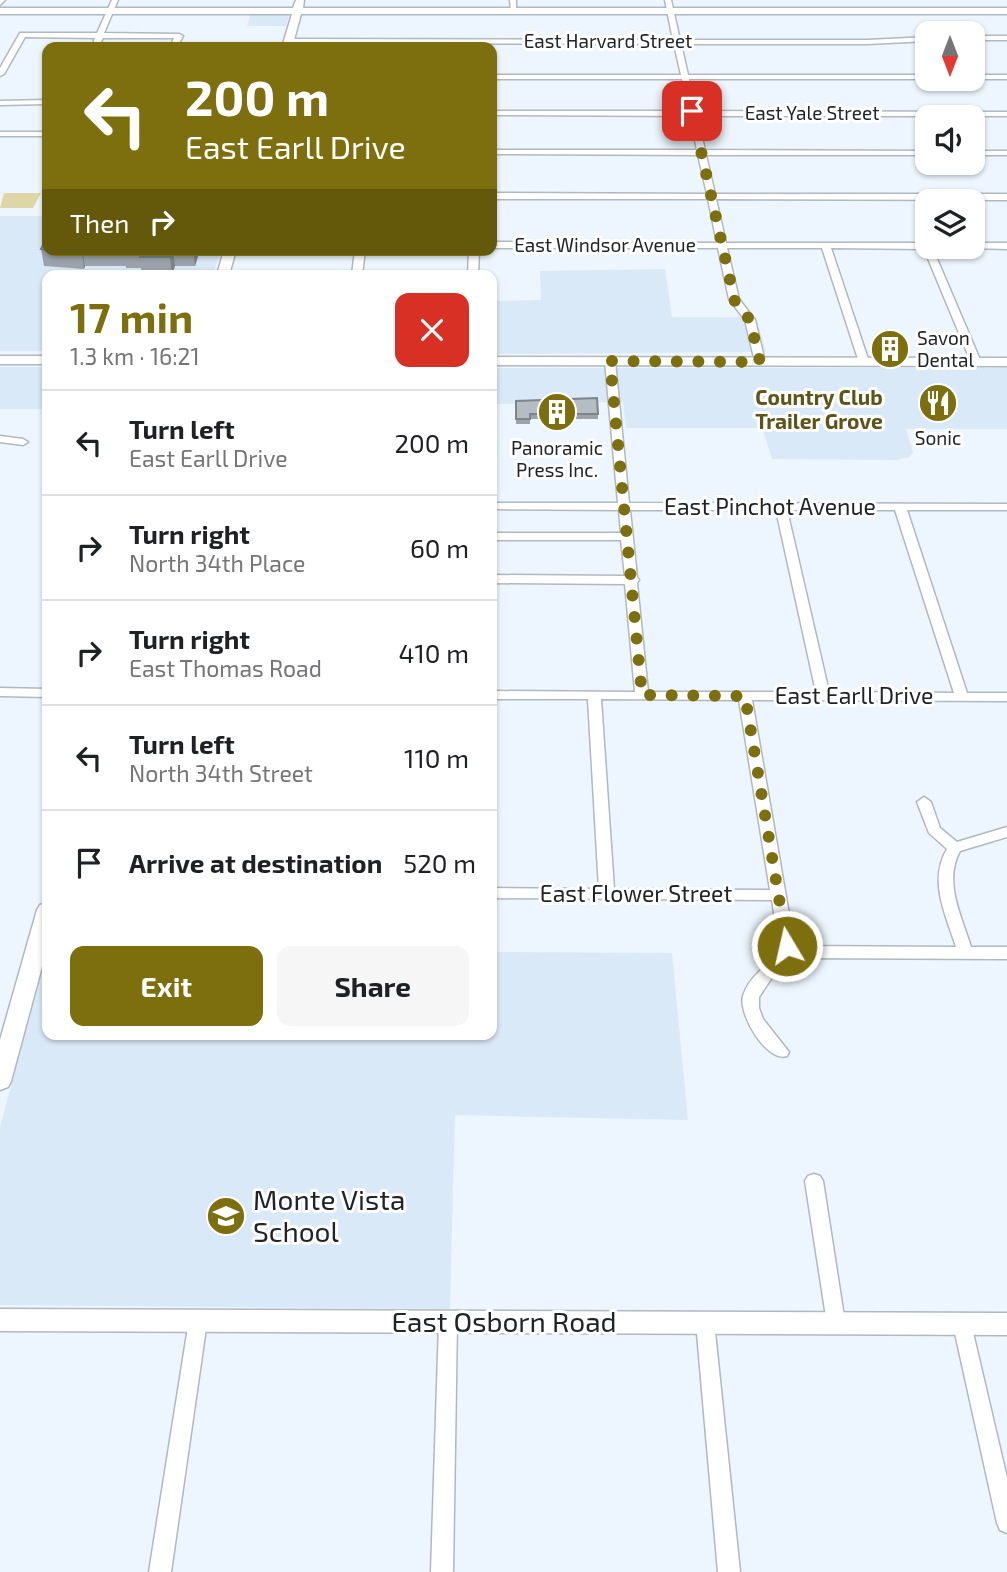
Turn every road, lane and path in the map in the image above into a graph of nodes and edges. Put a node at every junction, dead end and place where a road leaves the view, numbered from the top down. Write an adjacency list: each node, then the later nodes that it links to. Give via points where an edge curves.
1 (115, 0): 6 (street)
2 (300, 0): 7 (main road)
3 (513, 0): 9 (street)
4 (669, 5): 8 (main road); 9 (main road); 14 (street)
5 (0, 11): 6 (main road)
6 (110, 11): 7 (main road); 10 (street)
7 (297, 11): 9 (main road); 17 (main road)
8 (1007, 11)
9 (514, 12)
10 (102, 36): 15 (street); 16 (street, via 179,36); 19 (street, via 23,35)
11 (985, 38): 12 (street)
12 (1007, 38)
13 (915, 39): 14 (street, East Harvard Street)
14 (677, 41): 18 (street, East Harvard Street); 20 (street)
15 (99, 42)
16 (176, 42)
17 (289, 42)
18 (497, 42)
19 (0, 74)
20 (685, 76): 21 (street); 22 (street); 28 (street)
21 (497, 77)
22 (915, 77)
23 (985, 77): 24 (street)
24 (1007, 77)
25 (42, 102): 26 (street)
26 (0, 103)
27 (497, 113): 28 (street, East Yale Street)
28 (693, 113): 29 (street, East Yale Street); 33 (street)
29 (1007, 114)
30 (0, 134): 31 (street)
31 (42, 134)
32 (497, 152): 33 (street)
33 (702, 152): 34 (street); 38 (street)
34 (915, 153)
35 (985, 153): 36 (street)
36 (1007, 153)
37 (497, 197): 38 (street)
38 (712, 197): 39 (street); 41 (street)
39 (1007, 197)
40 (497, 245): 41 (street, East Windsor Avenue)
41 (722, 246): 42 (street, East Windsor Avenue); 51 (street, via 735,302 750,320)
42 (826, 246): 43 (street, East Windsor Avenue); 52 (street)
43 (915, 246)
44 (985, 246): 45 (street)
45 (1007, 246)
46 (932, 259): 53 (street)
47 (0, 360): 48 (main road)
48 (42, 360)
49 (497, 361): 50 (main road)
50 (610, 361): 51 (main road); 58 (street)
51 (760, 362): 52 (main road)
52 (864, 362): 53 (main road)
53 (976, 362): 54 (main road)
54 (1007, 362)
55 (0, 439): 56 (street)
56 (23, 442)
57 (497, 506): 58 (street, East Pinchot Avenue)
58 (625, 506): 59 (street, East Pinchot Avenue); 63 (street)
59 (780, 507): 60 (street, East Pinchot Avenue); 72 (street)
60 (900, 507): 61 (street, East Pinchot Avenue); 73 (street)
61 (1007, 508)
62 (497, 537): 63 (street)
63 (628, 537): 65 (street)
64 (497, 579): 65 (street)
65 (633, 580): 70 (street)
66 (0, 692): 67 (street)
67 (42, 693)
68 (497, 695): 69 (street, East Earll Drive)
69 (594, 695): 70 (street, East Earll Drive); 79 (street)
70 (642, 695): 71 (street, East Earll Drive)
71 (745, 696): 72 (street, East Earll Drive); 80 (street)
72 (823, 696): 73 (street, East Earll Drive)
73 (962, 696): 74 (street, East Earll Drive)
74 (1007, 697)
75 (924, 802): 77 (street, via 934,830)
76 (1007, 832): 77 (street)
77 (955, 848): 83 (street, via 943,875)
78 (497, 893): 79 (street, East Flower Street)
79 (607, 894): 80 (street, East Flower Street)
80 (780, 894): 82 (street, via 787,946)
81 (42, 928): 86 (main road)
82 (796, 952): 83 (street); 85 (street, via 758,980 751,1004 758,1029)
83 (965, 952): 84 (street)
84 (1007, 953)
85 (781, 1052)
86 (0, 1081)
87 (814, 1181): 92 (street)
88 (0, 1320): 89 (main road, East Osborn Road)
89 (198, 1321): 90 (main road, East Osborn Road); 96 (street)
90 (448, 1322): 91 (main road, East Osborn Road); 97 (street)
91 (705, 1322): 92 (main road, East Osborn Road); 98 (street)
92 (836, 1323): 93 (main road, East Osborn Road)
93 (962, 1324): 94 (main road, East Osborn Road); 95 (street)
94 (1007, 1324)
95 (1007, 1523)
96 (160, 1572)
97 (442, 1572)
98 (729, 1572)

